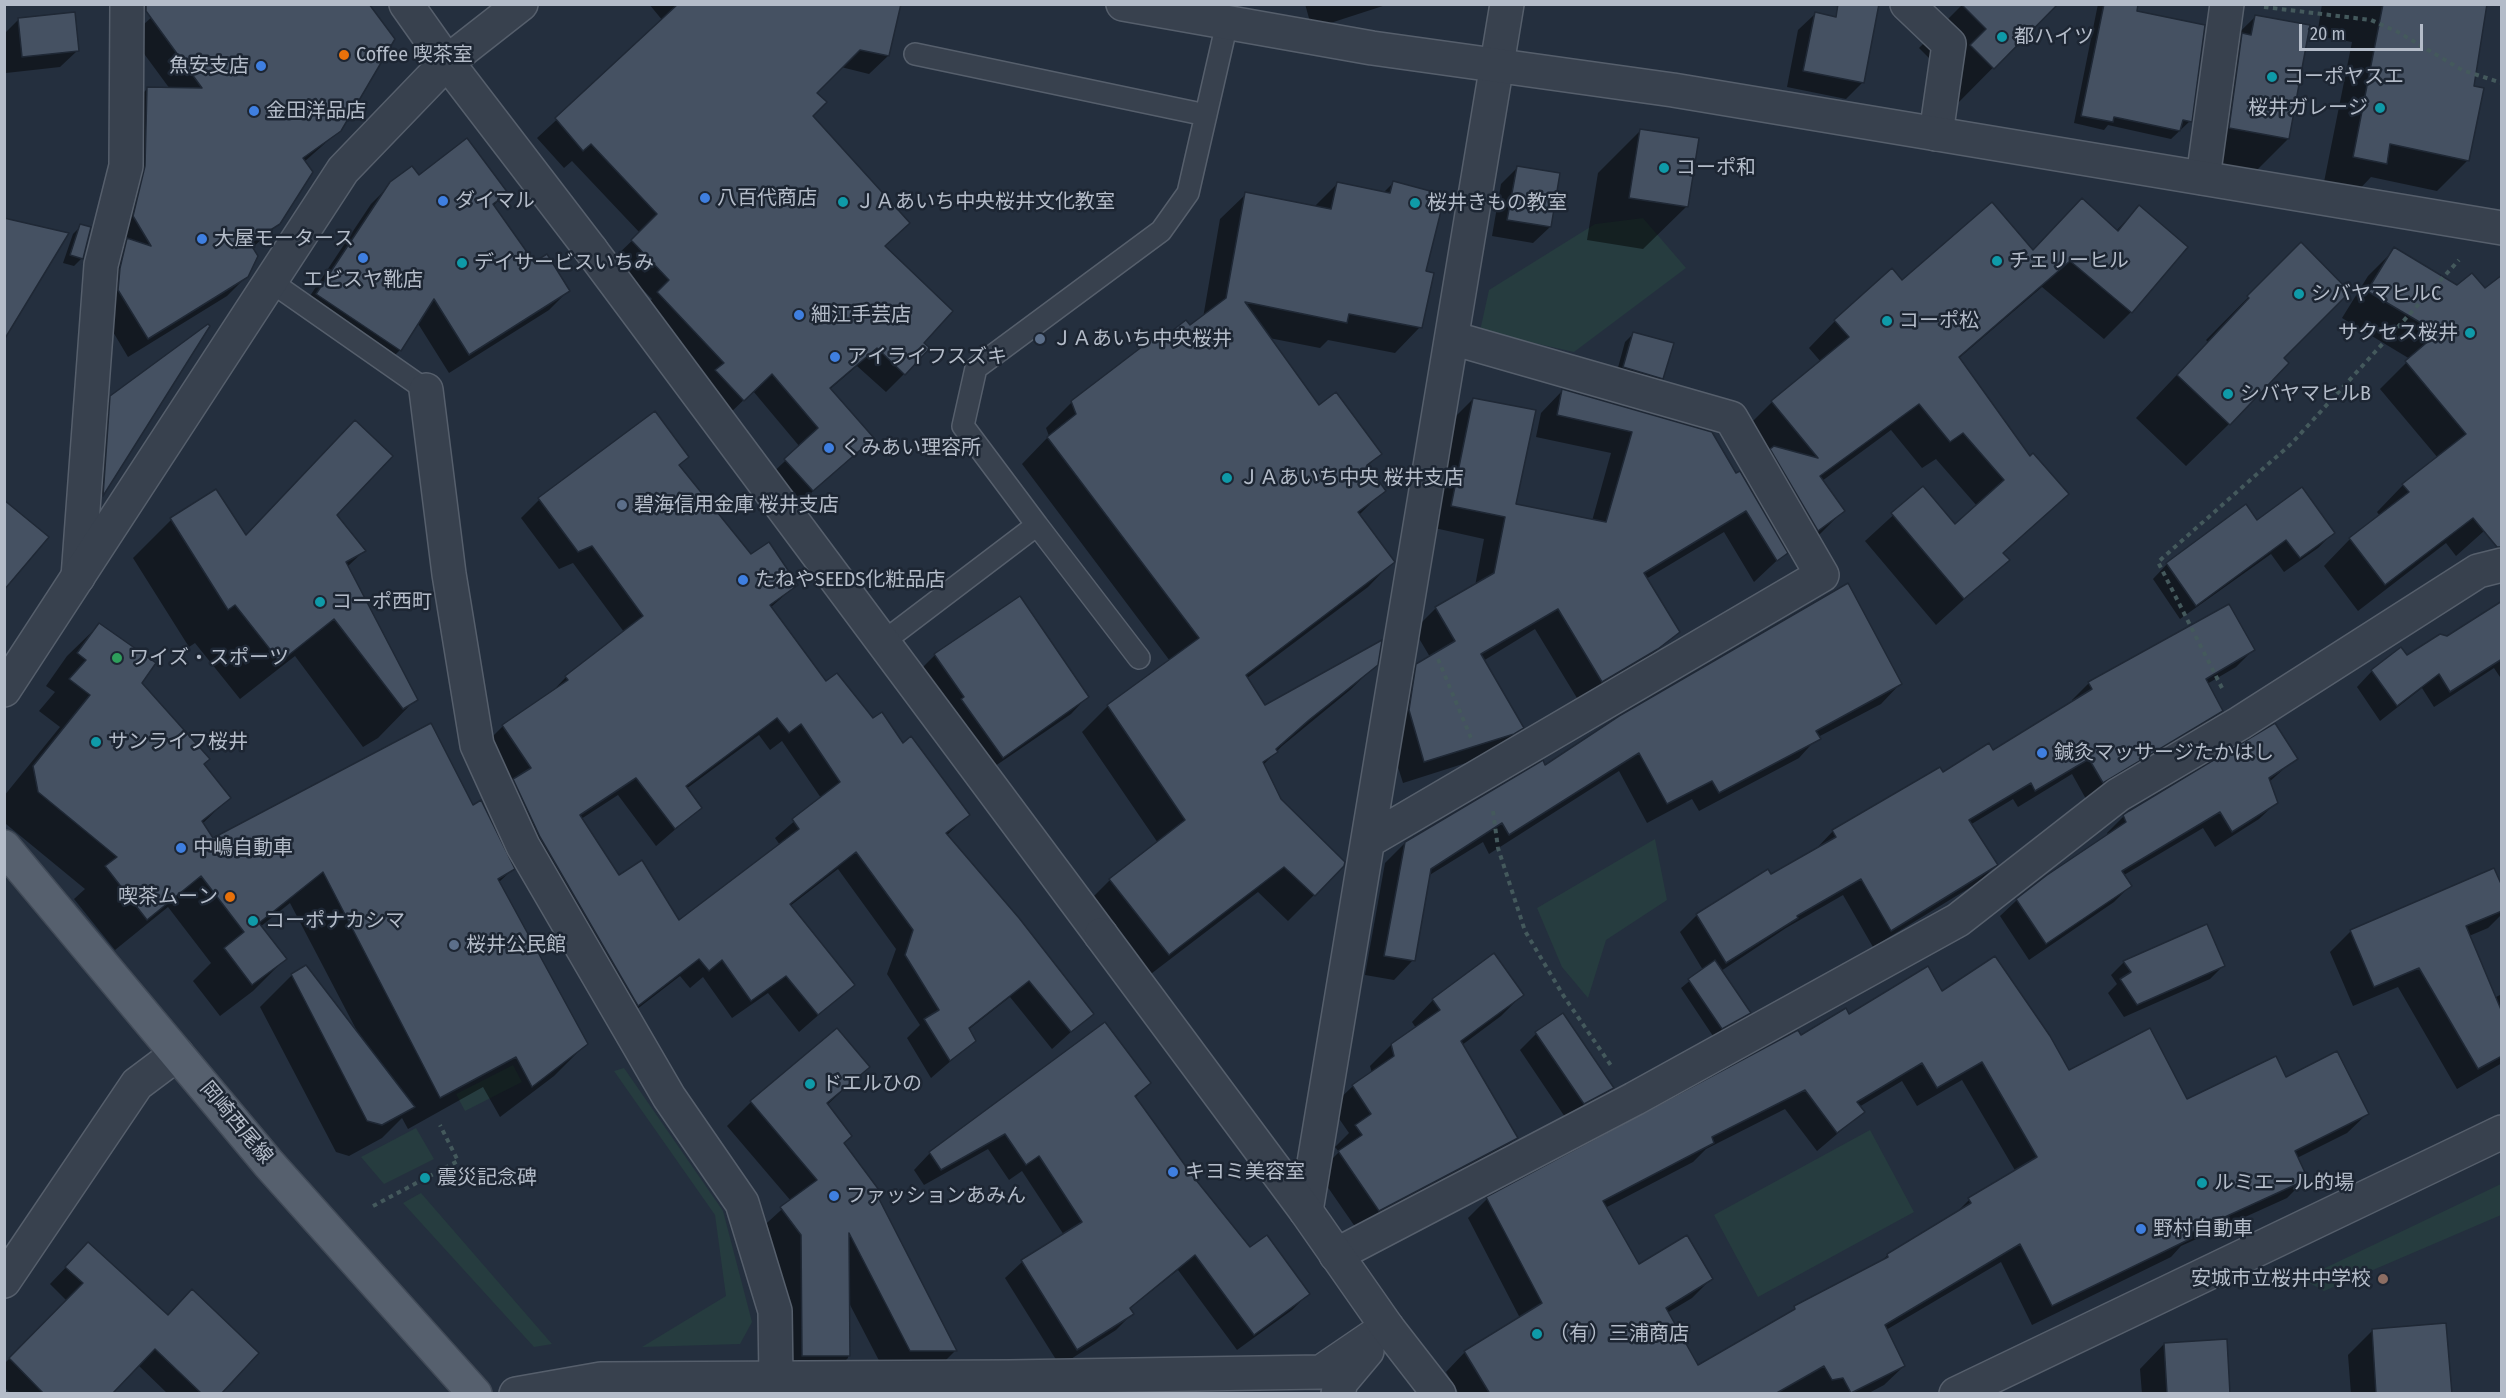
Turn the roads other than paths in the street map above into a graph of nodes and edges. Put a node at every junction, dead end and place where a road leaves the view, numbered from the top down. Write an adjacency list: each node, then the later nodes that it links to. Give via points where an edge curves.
1 (127, 4): 21 (street, via 126,166 101,265)
2 (406, 4): 10 (street)
3 (521, 4): 10 (street)
4 (1123, 4): 8 (street)
5 (1507, 4): 11 (street)
6 (1907, 4): 13 (street, via 1949,44)
7 (2227, 6): 14 (street)
8 (1227, 23): 11 (street, via 1372,48); 12 (lane)
9 (915, 54): 12 (lane)
10 (447, 62): 16 (street, via 343,170); 22 (street)
11 (1498, 64): 13 (street); 17 (street)
12 (1206, 115): 19 (lane, via 1188,193 1161,231 976,368 963,426)
13 (1936, 134): 14 (street)
14 (2203, 178): 15 (street)
15 (2502, 228)
16 (270, 281): 18 (lane); 21 (street)
17 (1452, 338): 25 (street); 25 (street, via 1731,418 1822,575)
18 (426, 390): 33 (street, via 449,574 477,745 535,866 669,1097 741,1203 775,1311)
19 (1037, 525): 22 (lane); 23 (lane)
20 (2502, 565): 30 (street, via 2478,571 2240,723 2118,795 1958,920 1634,1099)
21 (78, 578): 24 (street)
22 (883, 642): 29 (street)
23 (1139, 658)
24 (4, 690)
25 (1368, 841): 29 (street)
26 (4, 847): 27 (main road, 岡崎西尾線)
27 (177, 1054): 31 (street, via 137,1084); 34 (main road, 岡崎西尾線, via 269,1164)
28 (2502, 1132): 38 (street)
29 (1306, 1211): 30 (street)
30 (1336, 1255): 32 (street)
31 (4, 1281)
32 (1387, 1327): 33 (street, via 1321,1372); 36 (street, via 1341,1382); 37 (street)
33 (788, 1382): 35 (street, via 601,1379)
34 (475, 1394)
35 (516, 1394)
36 (1338, 1394)
37 (1439, 1394)
38 (1956, 1394)

